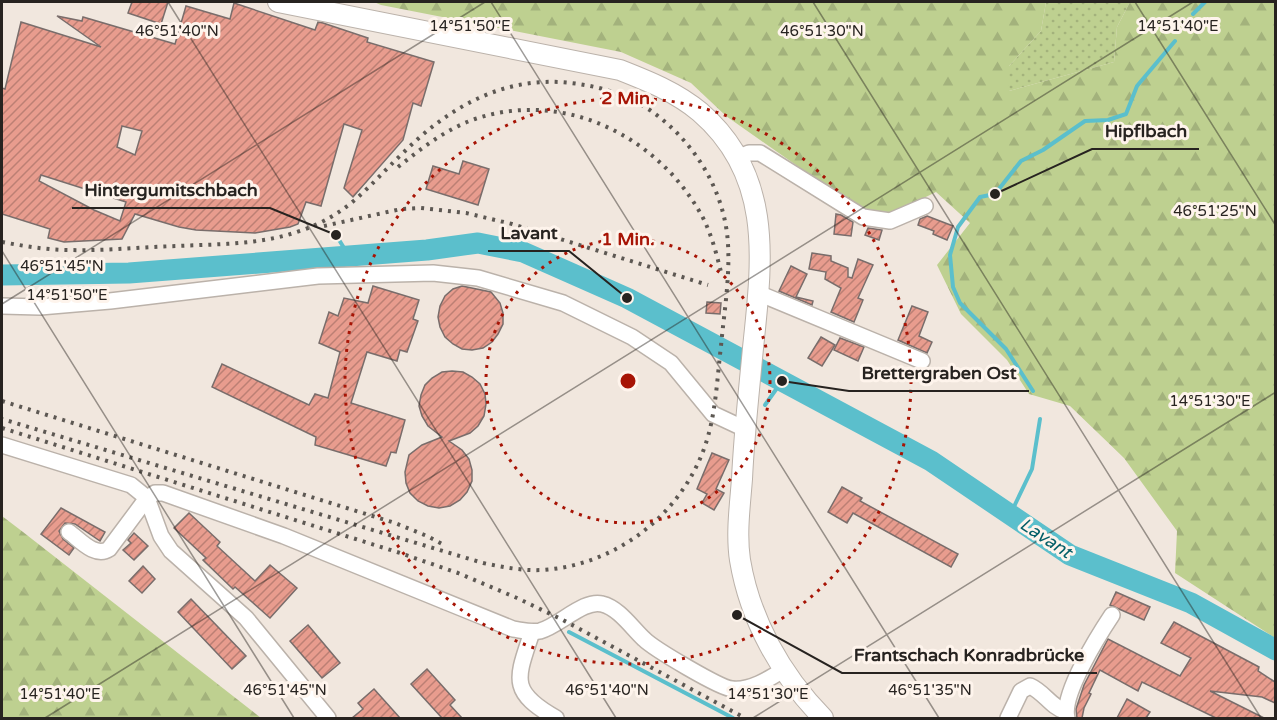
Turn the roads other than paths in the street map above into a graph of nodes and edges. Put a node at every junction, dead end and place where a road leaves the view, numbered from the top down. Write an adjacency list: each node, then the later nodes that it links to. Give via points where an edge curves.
1 (278, 2): 2 (main road, via 620,70 671,92 701,112)
2 (738, 158): 3 (street, via 760,153 863,217 890,221); 4 (main road, via 754,198 759,226)
3 (925, 206)
4 (758, 293): 6 (street); 7 (main road)
5 (2, 306): 7 (street, via 110,301 318,276 433,273 478,278 563,303 632,337 671,363 713,414)
6 (922, 361)
7 (745, 429): 13 (main road, via 740,558 758,621)
8 (2, 445): 9 (street, via 131,485)
9 (147, 498): 10 (street, via 103,553); 12 (street, via 163,493 191,501 513,629); 15 (street, via 171,551 246,618)
10 (69, 532)
11 (1112, 615): 14 (street, via 1073,687)
12 (532, 632): 13 (street, via 598,603 614,609 649,644 731,689 766,681); 16 (street, via 521,661 520,685 530,701)
13 (783, 670): 17 (main road)
14 (1066, 715): 18 (street, via 1030,686 1021,691)
15 (328, 718)
16 (556, 718)
17 (823, 718)
18 (1008, 718)

